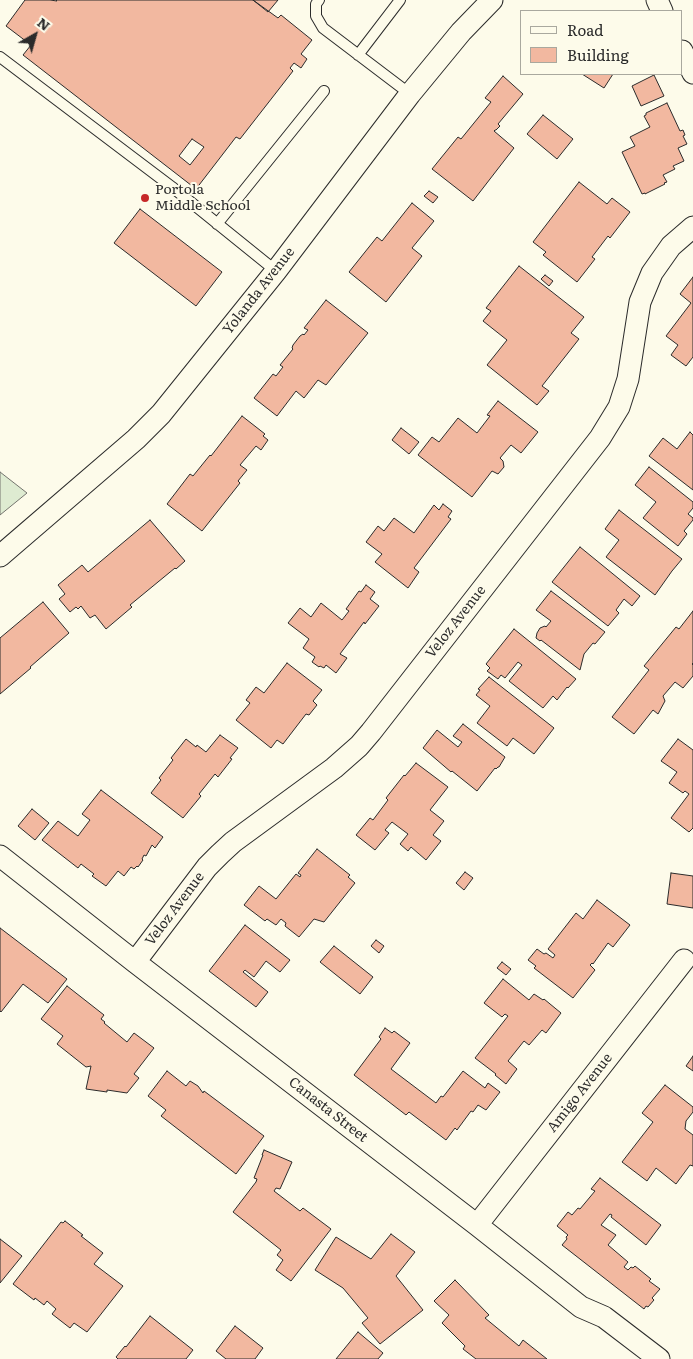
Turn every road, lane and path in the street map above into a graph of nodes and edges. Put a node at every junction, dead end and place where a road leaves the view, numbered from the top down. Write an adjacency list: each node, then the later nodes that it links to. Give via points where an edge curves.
1 (319, 0): 5 (lane, via 316,16 323,28)
2 (400, 0): 5 (lane)
3 (492, 0): 9 (street, Yolanda Avenue)
4 (683, 53): 7 (street)
5 (358, 55): 9 (lane)
6 (0, 58): 10 (lane)
7 (693, 73)
8 (324, 92): 10 (lane)
9 (410, 94): 12 (street, Yolanda Avenue)
10 (217, 224): 12 (lane)
11 (693, 227): 16 (street, Veloz Avenue, via 672,246 652,273 640,302 628,380 619,407 600,438 359,746 220,854)
12 (276, 270): 13 (street, Yolanda Avenue, via 161,414)
13 (0, 556)
14 (0, 856): 16 (street, Canasta Street)
15 (684, 960): 17 (street, Amigo Avenue)
16 (135, 962): 17 (street, Canasta Street)
17 (478, 1225): 18 (street, Canasta Street, via 581,1307 604,1317)
18 (659, 1359)

